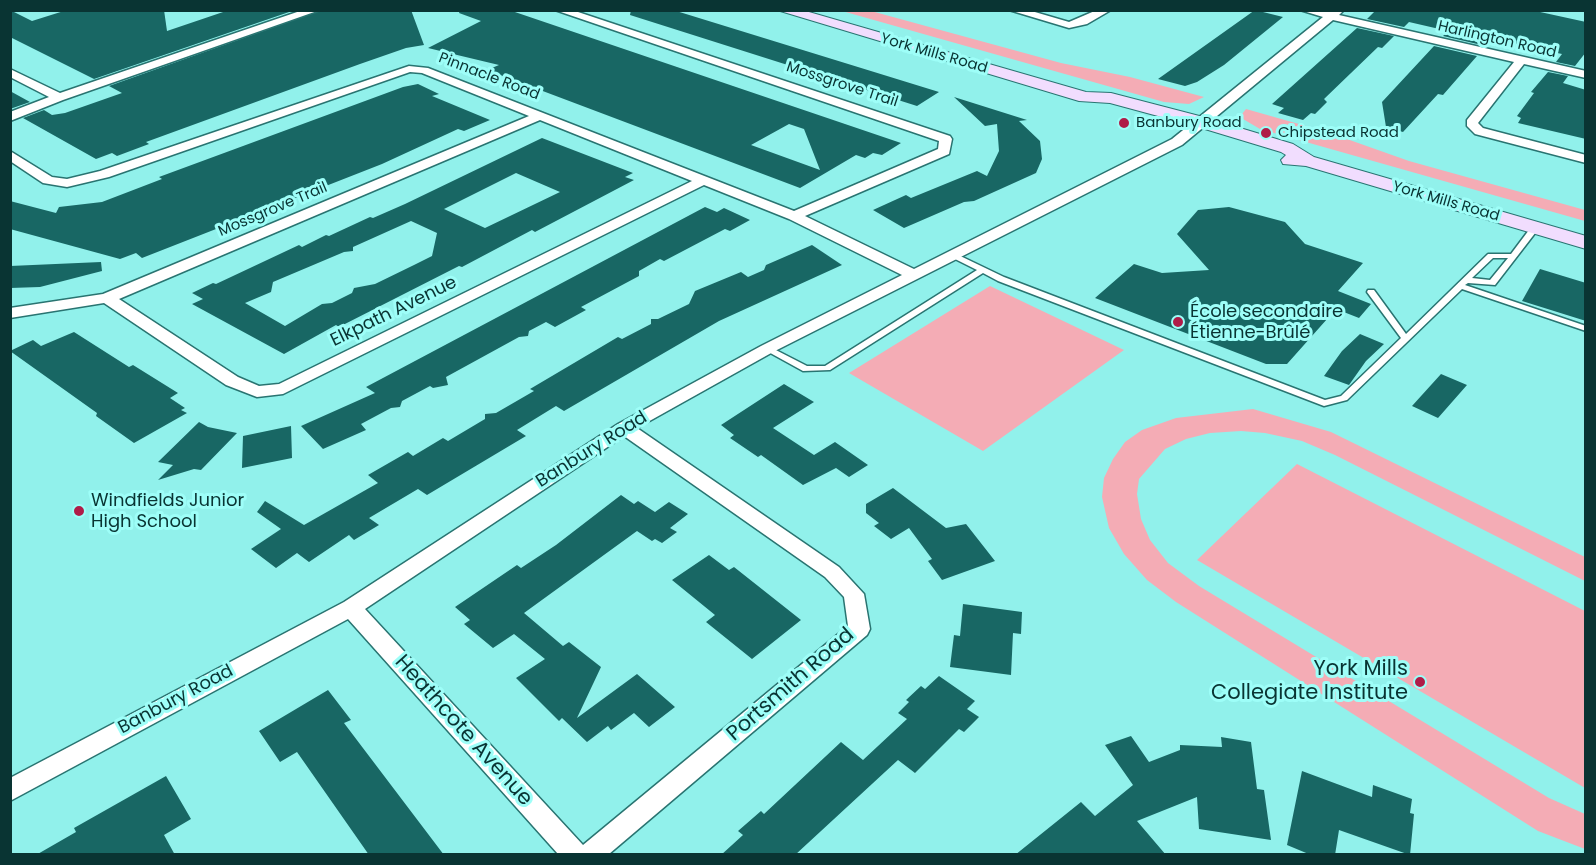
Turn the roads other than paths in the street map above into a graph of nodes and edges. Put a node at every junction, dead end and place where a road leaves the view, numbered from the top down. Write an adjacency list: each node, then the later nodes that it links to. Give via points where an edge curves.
1 (315, 10): 11 (street)
2 (560, 10): 18 (street, Mossgrove Trail, via 946,139 944,151)
3 (784, 10): 14 (main road, York Mills Road, via 1085,97 1096,107)
4 (1014, 10): 5 (street, via 1069,25)
5 (1106, 10)
6 (1305, 10): 7 (street, Harlington Road)
7 (1335, 14): 8 (street, Harlington Road); 14 (street)
8 (1520, 61): 10 (street, Harlington Road); 16 (street, via 1470,123 1479,131)
9 (10, 72): 11 (street)
10 (1586, 75)
11 (59, 97): 13 (street)
12 (541, 115): 15 (street, Pinnacle Road, via 424,70 409,69 104,174 67,183 48,180); 17 (street, Pinnacle Road); 27 (street, Mossgrove Trail)
13 (10, 117)
14 (1194, 128): 19 (main road, York Mills Road, via 1275,158 1307,161); 21 (street, Banbury Road, via 1131,167)
15 (10, 155)
16 (1586, 159)
17 (704, 180): 18 (street, Pinnacle Road); 27 (street, Elkpath Avenue, via 283,389 257,392 232,381)
18 (794, 216): 24 (street, Pinnacle Road)
19 (1535, 228): 20 (main road, York Mills Road); 22 (lane)
20 (1586, 243)
21 (952, 254): 23 (lane); 24 (street, Banbury Road)
22 (1514, 256): 25 (lane, via 1491,256); 25 (lane, via 1492,283)
23 (982, 270): 30 (lane, via 1324,403 1344,398); 31 (lane, via 827,368 806,369)
24 (913, 274): 31 (street, Banbury Road)
25 (1464, 283): 29 (lane); 30 (lane)
26 (1371, 292): 30 (lane)
27 (107, 298): 28 (street, Mossgrove Trail)
28 (10, 312)
29 (1586, 329)
30 (1406, 339)
31 (766, 349): 32 (street, Banbury Road)
32 (624, 428): 33 (street, Banbury Road); 36 (street, Portsmith Road, via 832,572 854,594 859,629)
33 (351, 608): 34 (street, Banbury Road); 35 (street, Heathcote Avenue)
34 (10, 790)
35 (574, 855)
36 (591, 855)

